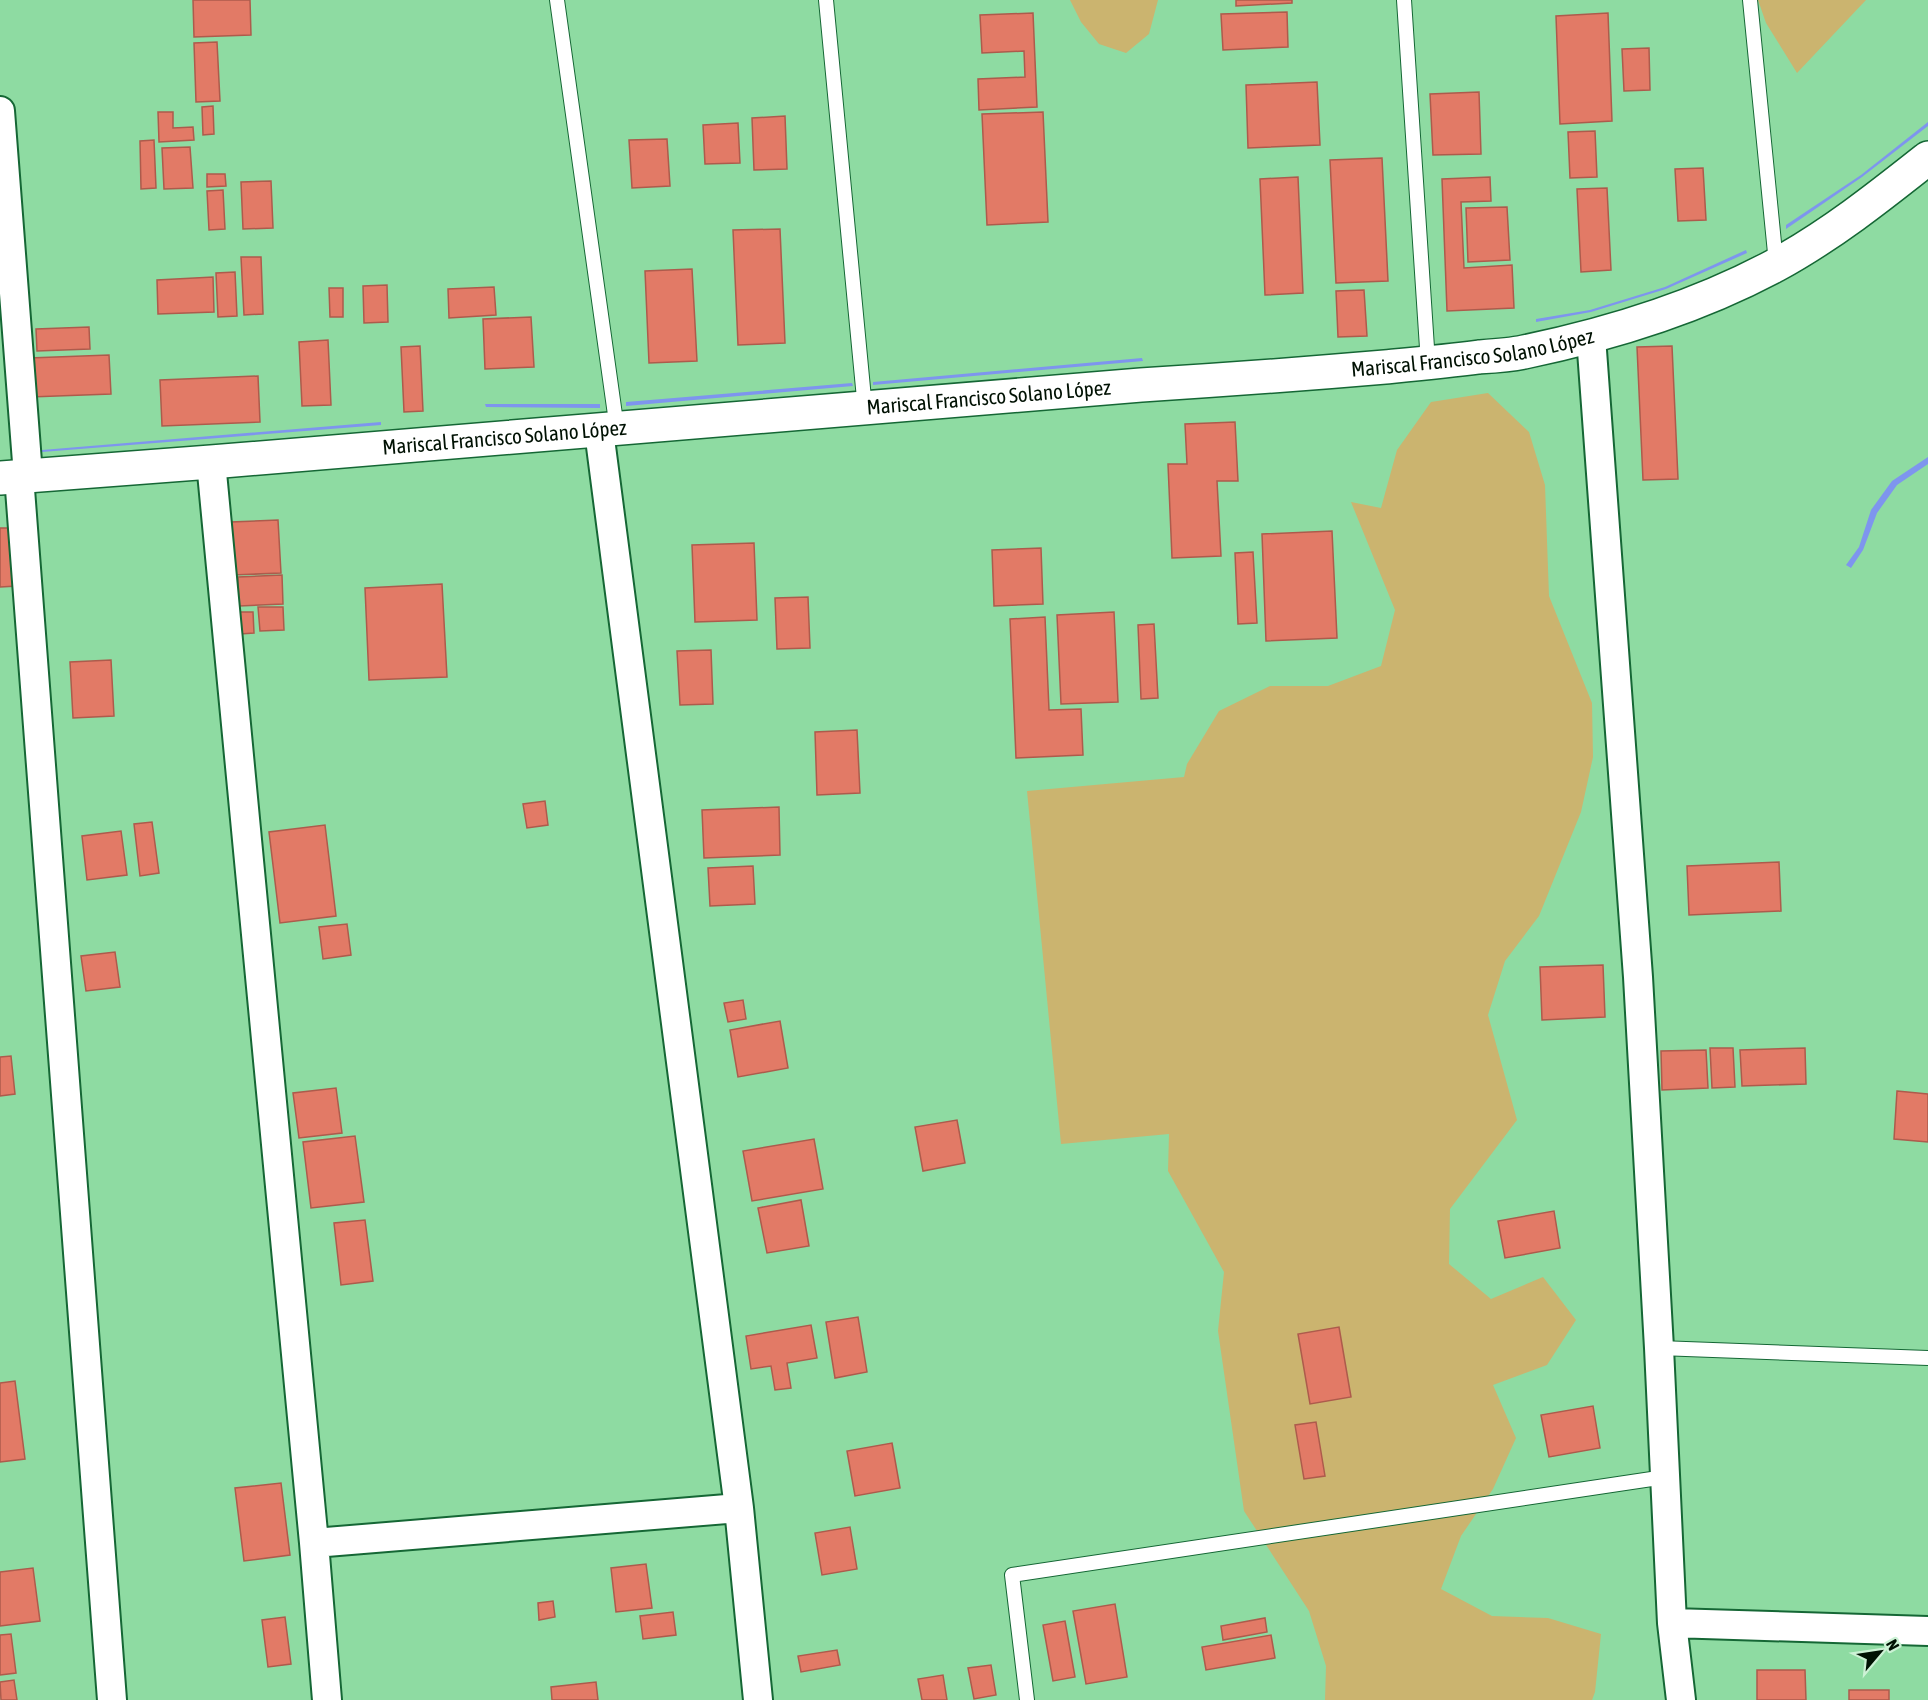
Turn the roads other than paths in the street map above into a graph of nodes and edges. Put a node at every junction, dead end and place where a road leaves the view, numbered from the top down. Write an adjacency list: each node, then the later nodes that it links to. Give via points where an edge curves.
1 (557, 0): 11 (lane)
2 (826, 0): 10 (lane)
3 (1404, 0): 9 (lane)
4 (1750, 0): 7 (lane)
5 (0, 111): 13 (street)
6 (1928, 158): 7 (main road, Mariscal Francisco Solano López, via 1876,199)
7 (1776, 265): 8 (main road, Mariscal Francisco Solano López, via 1706,298)
8 (1592, 337): 9 (main road, Mariscal Francisco Solano López, via 1522,353); 14 (street, via 1637,965)
9 (1428, 363): 10 (main road, Mariscal Francisco Solano López)
10 (865, 409): 11 (main road, Mariscal Francisco Solano López)
11 (608, 430): 12 (main road, Mariscal Francisco Solano López); 17 (street)
12 (211, 462): 13 (main road, Mariscal Francisco Solano López); 18 (street)
13 (16, 476): 21 (street)
14 (1659, 1348): 15 (lane); 16 (street)
15 (1928, 1358)
16 (1665, 1477): 19 (street); 24 (lane, via 1012,1575)
17 (739, 1508): 18 (street); 23 (street)
18 (314, 1544): 22 (street)
19 (1672, 1623): 20 (street); 25 (street)
20 (1928, 1631)
21 (112, 1700)
22 (327, 1700)
23 (758, 1700)
24 (1027, 1700)
25 (1681, 1700)

